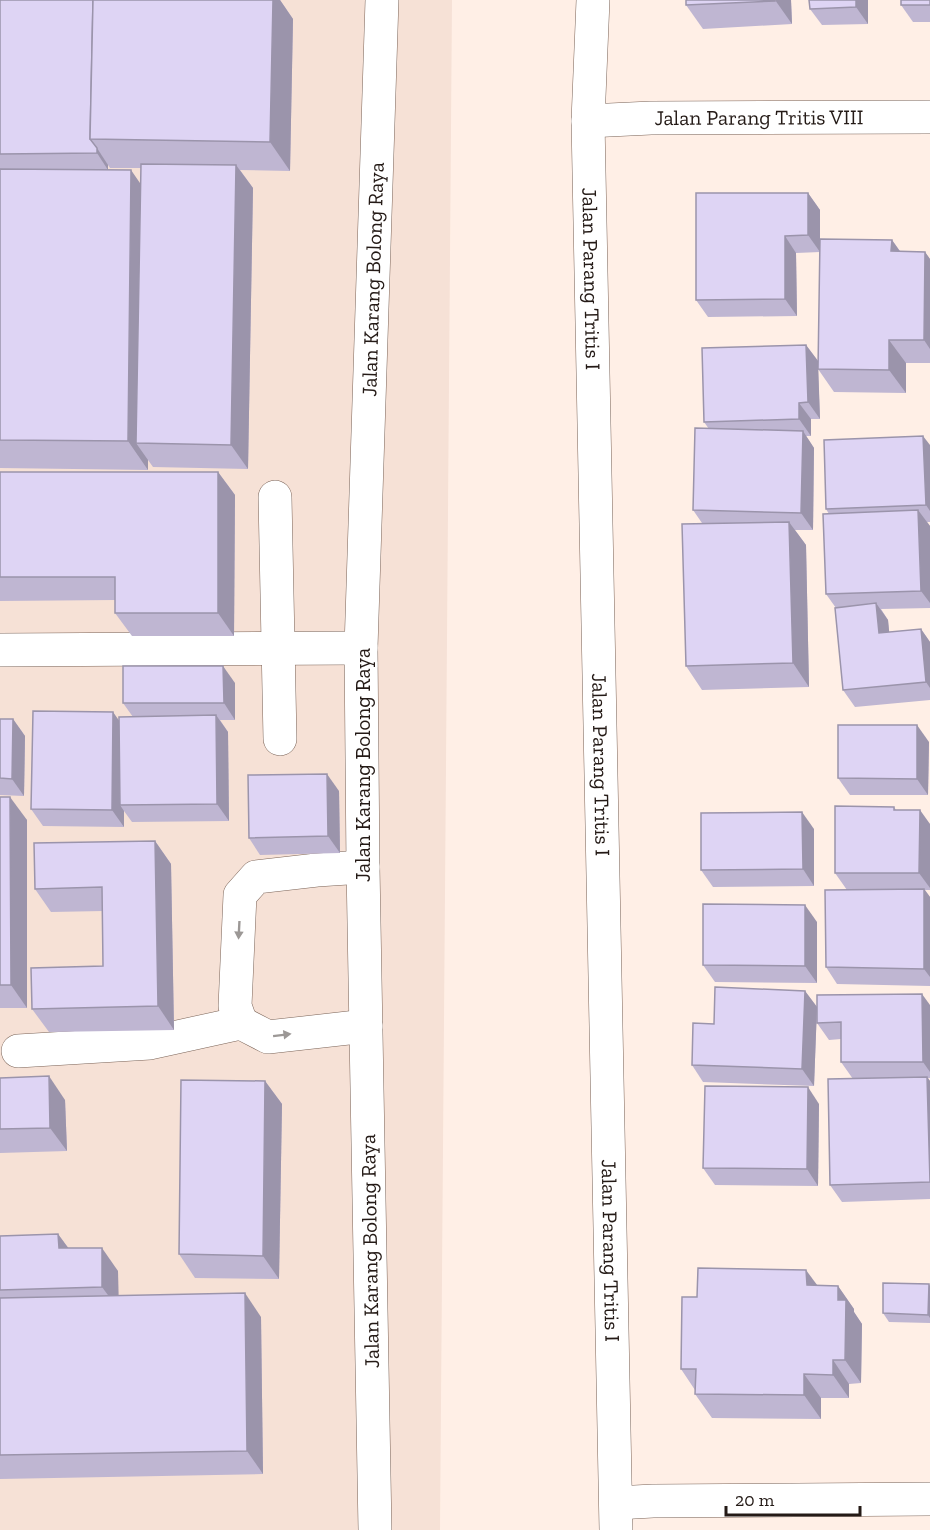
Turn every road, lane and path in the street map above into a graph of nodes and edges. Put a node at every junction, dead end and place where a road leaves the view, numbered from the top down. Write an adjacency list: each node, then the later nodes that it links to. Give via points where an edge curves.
1 (382, 0): 6 (street, Jalan Karang Bolong Raya)
2 (593, 0): 4 (street, Jalan Parang Tritis I)
3 (930, 117): 4 (street, Jalan Parang Tritis VIII)
4 (588, 121): 15 (street, Jalan Parang Tritis I)
5 (275, 496): 7 (street)
6 (361, 648): 7 (street); 10 (street, Jalan Karang Bolong Raya)
7 (279, 649): 8 (street); 9 (street)
8 (0, 650)
9 (280, 739)
10 (363, 867): 11 (street, one-way to 11, via 256,877 240,895 235,1006); 12 (street, Jalan Karang Bolong Raya)
11 (241, 1023): 12 (street, one-way to 12, via 268,1037); 13 (street, via 150,1043)
12 (366, 1026): 16 (street, Jalan Karang Bolong Raya)
13 (18, 1051)
14 (930, 1499): 15 (street, via 676,1501)
15 (616, 1516)
16 (375, 1530)

